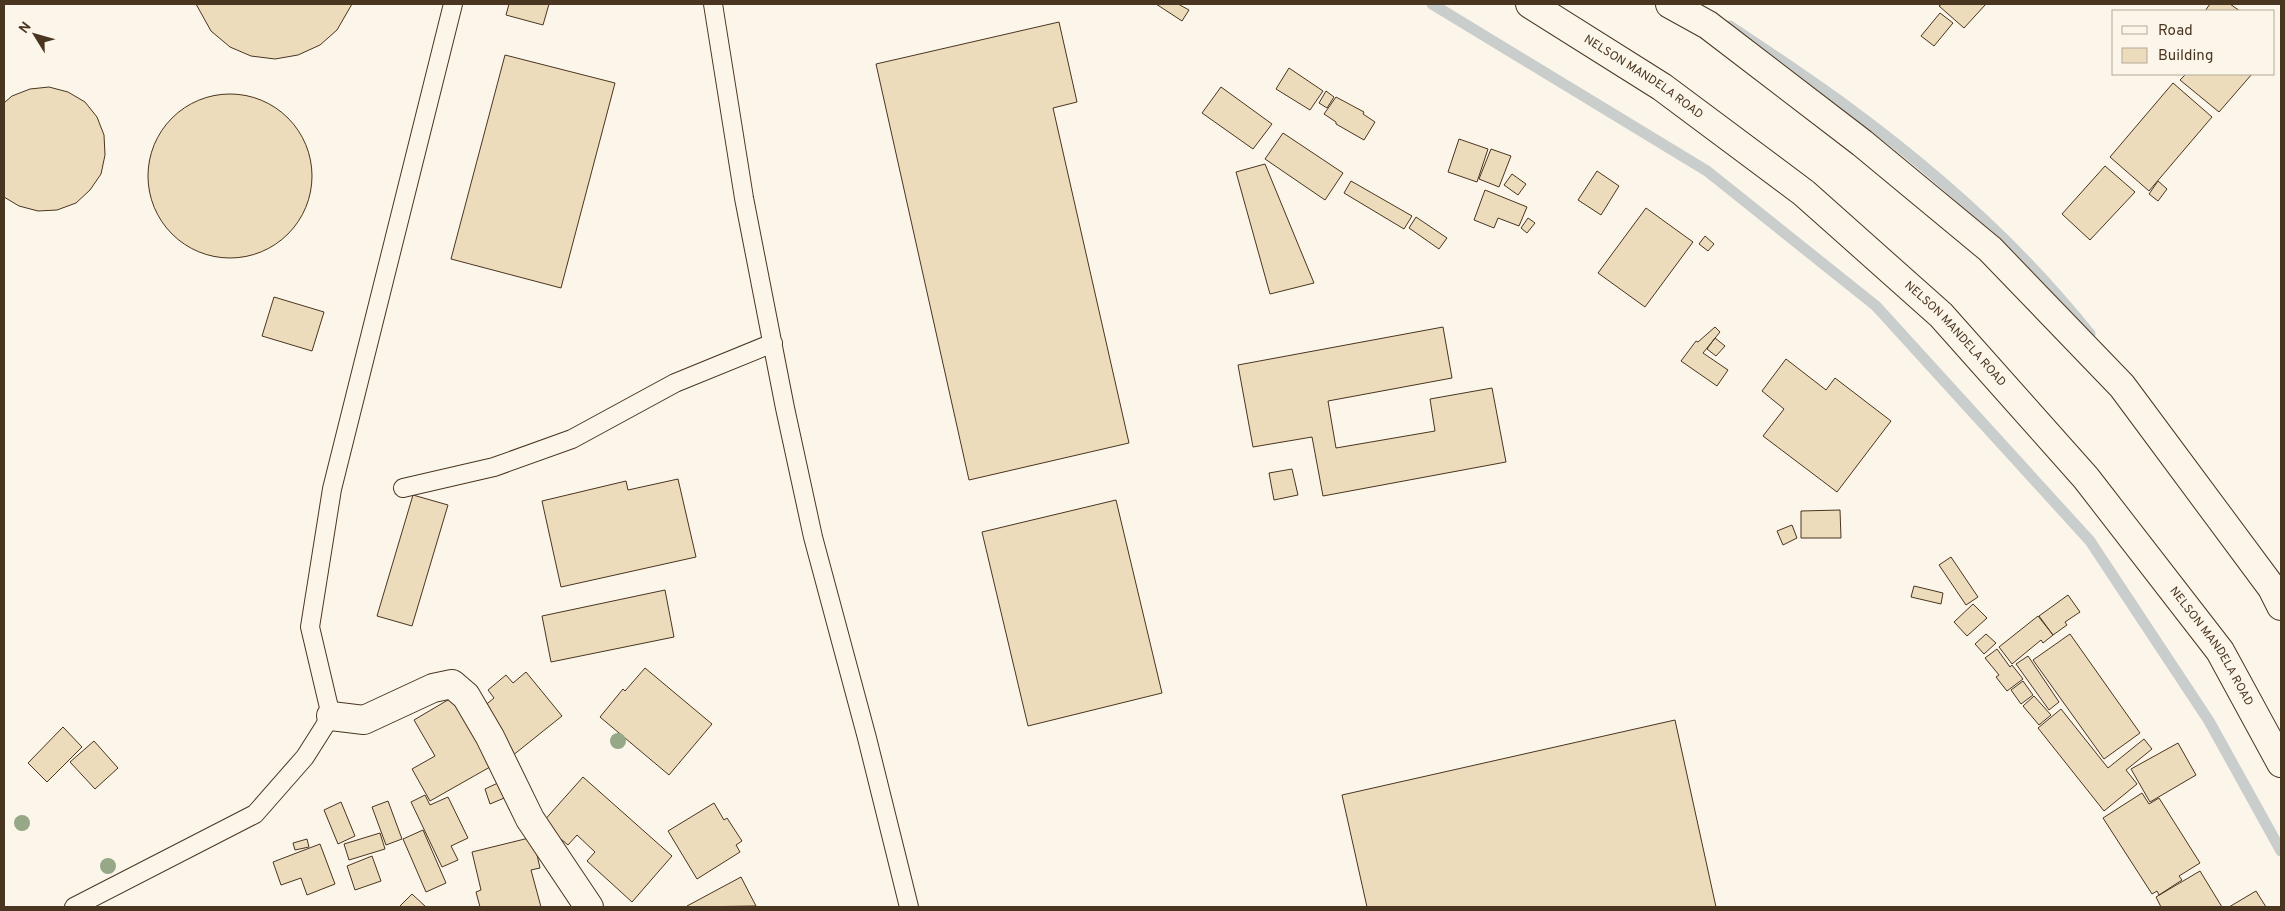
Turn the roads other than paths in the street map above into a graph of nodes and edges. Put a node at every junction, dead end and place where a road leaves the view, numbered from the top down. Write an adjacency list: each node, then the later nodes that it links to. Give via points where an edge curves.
1 (453, 4): 8 (lane, via 332,489 310,627)
2 (713, 4): 5 (lane, via 744,198)
3 (1530, 4): 9 (main road, NELSON MANDELA ROAD, via 1662,87 1804,193 1941,316 2086,478 2214,643)
4 (1670, 4): 7 (main road, via 1708,25 1847,131 1990,249 2122,386 2272,588)
5 (773, 343): 6 (lane, via 675,383 572,439 494,467); 12 (lane, via 813,537)
6 (403, 488)
7 (2281, 606)
8 (331, 716): 10 (lane, via 305,758 255,814); 11 (main road, via 364,720 433,688 452,684 457,687 466,696 490,737 530,819)
9 (2281, 762)
10 (74, 907)
11 (589, 907)
12 (909, 907)

